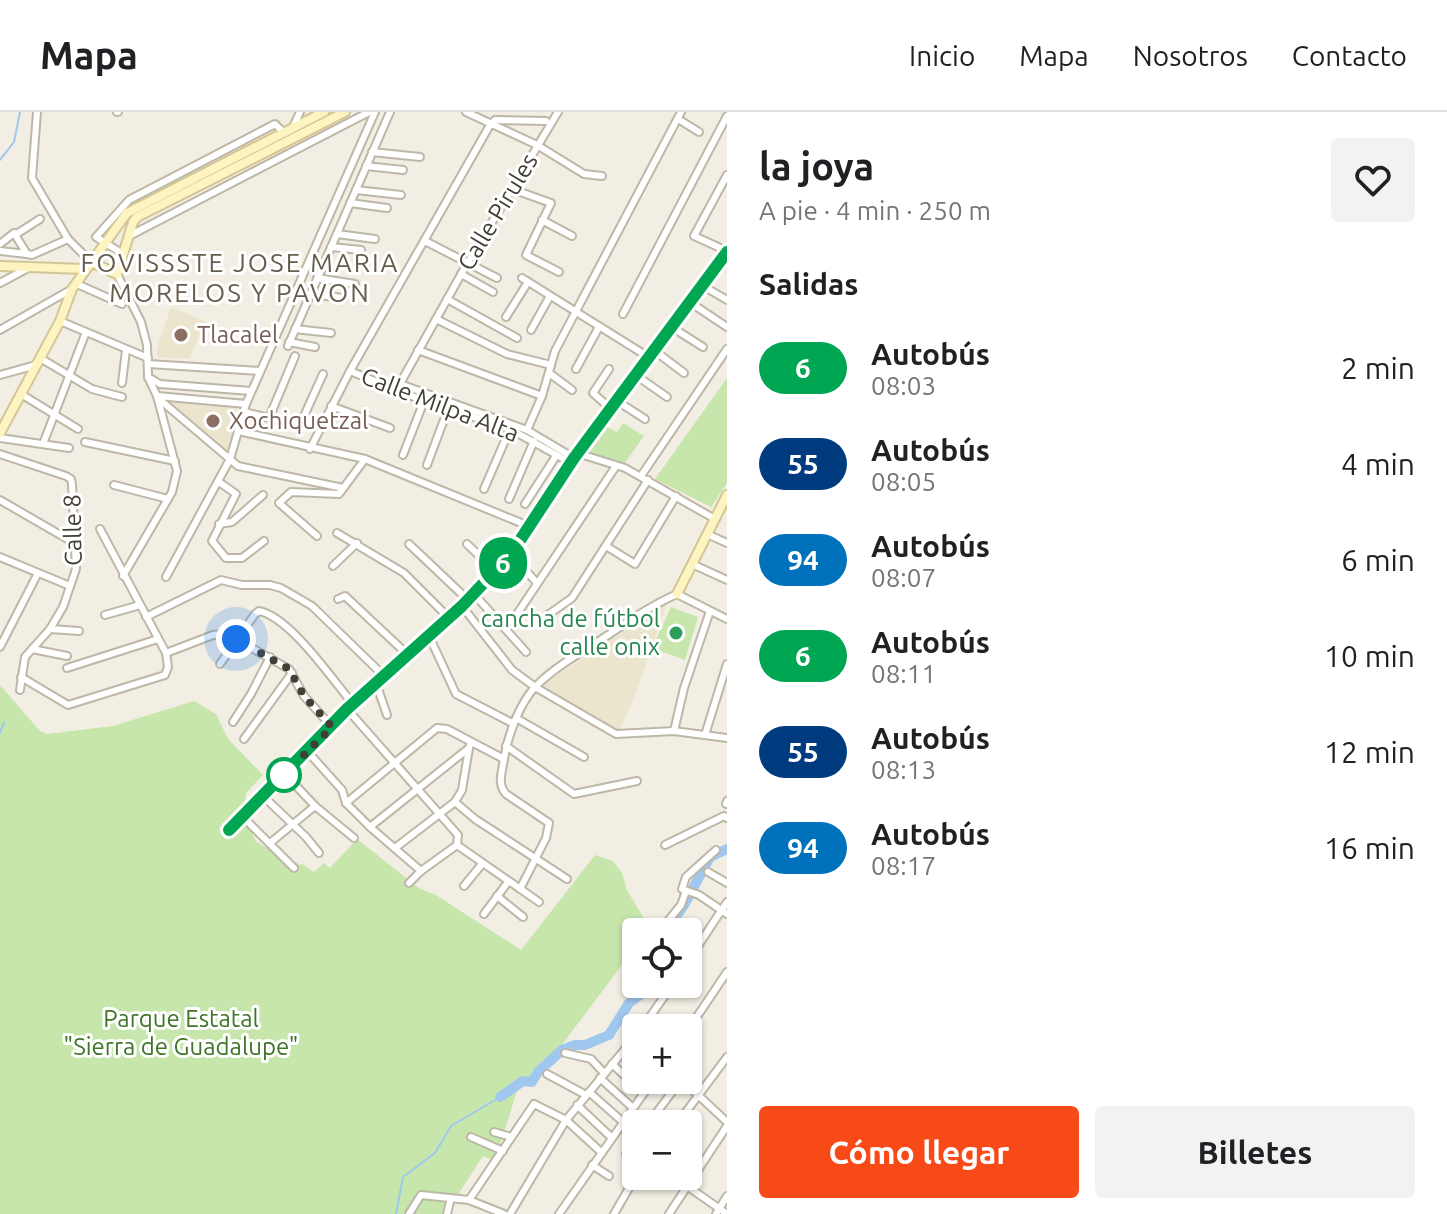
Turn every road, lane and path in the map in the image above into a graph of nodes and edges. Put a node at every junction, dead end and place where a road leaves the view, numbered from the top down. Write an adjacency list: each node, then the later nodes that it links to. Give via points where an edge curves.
1 (37, 112): 34 (street, via 32,178)
2 (290, 112): 9 (street)
3 (345, 112): 32 (street, via 137,217)
4 (372, 112): 32 (street); 93 (street)
5 (390, 112): 17 (street)
6 (466, 112): 13 (street)
7 (558, 112): 16 (street)
8 (317, 113): 14 (street)
9 (299, 115): 14 (street)
10 (679, 115): 15 (street); 66 (street)
11 (727, 116): 67 (street)
12 (546, 121): 13 (street, via 495,120)
13 (490, 125): 16 (street); 36 (street)
14 (293, 127): 37 (street, via 127,213)
15 (699, 132)
16 (537, 145): 22 (street, Calle Pirules, via 584,174); 23 (street, Calle Pirules)
17 (372, 152): 18 (street); 19 (street)
18 (420, 157)
19 (366, 166): 20 (street); 24 (street)
20 (403, 170)
21 (727, 175): 42 (street, via 694,236)
22 (602, 176)
23 (512, 189): 29 (street, via 549,201); 45 (street, Calle Pirules)
24 (356, 190): 25 (street); 26 (street)
25 (401, 195)
26 (350, 203): 27 (street); 30 (street)
27 (387, 208)
28 (40, 219): 31 (street)
29 (542, 220): 33 (street); 49 (street, via 526,255)
30 (337, 234): 35 (street); 39 (street)
31 (15, 235): 38 (street); 43 (street)
32 (129, 236): 44 (street)
33 (572, 236)
34 (68, 239): 43 (street); 47 (street)
35 (375, 239)
36 (425, 241): 45 (street); 94 (street)
37 (105, 243): 44 (street); 47 (street)
38 (0, 244)
39 (331, 247): 40 (street); 52 (street)
40 (361, 250)
41 (0, 251): 43 (street)
42 (727, 252): 56 (street)
43 (27, 254)
44 (123, 254): 50 (street)
45 (468, 262): 51 (street, Calle Pirules); 53 (street)
46 (0, 266): 48 (street)
47 (88, 266): 48 (street); 50 (street); 57 (street)
48 (28, 268): 54 (street)
49 (559, 272)
50 (117, 274): 88 (street, via 141,322)
51 (461, 274): 58 (street); 62 (street, Calle Pirules)
52 (317, 278): 55 (street); 59 (street)
53 (497, 278)
54 (0, 283)
55 (355, 284)
56 (703, 286): 63 (street); 64 (street)
57 (74, 287): 65 (street); 70 (street); 75 (street)
58 (493, 292)
59 (310, 294): 61 (street); 74 (street)
60 (550, 296): 66 (street); 68 (street, via 525,280); 76 (street)
61 (343, 298)
62 (447, 299): 69 (street, Calle Pirules); 79 (street, Calle Pirules)
63 (727, 300)
64 (691, 303): 72 (street); 73 (street)
65 (122, 304)
66 (575, 312): 71 (street); 90 (street)
67 (623, 314)
68 (506, 317)
69 (436, 319): 84 (street, Calle Pirules); 90 (street)
70 (60, 321): 77 (street); 89 (street)
71 (599, 327): 87 (street); 91 (street)
72 (727, 327)
73 (673, 328): 81 (street); 85 (street)
74 (295, 329): 78 (street); 80 (street, via 288,344)
75 (0, 330)
76 (531, 330)
77 (86, 332): 83 (street); 100 (street)
78 (331, 333)
79 (517, 338)
80 (315, 347)
81 (703, 347)
82 (727, 349): 140 (street)
83 (126, 350): 88 (street); 101 (street)
84 (418, 350): 102 (street, Calle Pirules); 107 (street)
85 (655, 351): 87 (street); 95 (street)
86 (295, 356): 118 (street)
87 (650, 358): 98 (street)
88 (148, 361): 93 (street); 99 (street)
89 (38, 362): 97 (street); 100 (street); 105 (street)
90 (550, 369): 103 (street); 107 (street)
91 (576, 369)
92 (609, 369): 115 (street, via 593,393)
93 (260, 371): 104 (street)
94 (350, 371): 102 (street, Calle Milpa Alta); 113 (street)
95 (684, 373)
96 (323, 374): 118 (street, via 300,425)
97 (0, 375)
98 (637, 376): 109 (street); 111 (street)
99 (148, 377): 104 (street, via 160,384); 106 (street)
100 (69, 378): 108 (street); 117 (street)
101 (122, 383)
102 (398, 387): 110 (street, Calle Milpa Alta); 123 (street, Calle Milpa Alta)
103 (572, 390)
104 (251, 391): 112 (street)
105 (21, 394): 117 (street); 125 (street)
106 (157, 396): 112 (street); 135 (street); 137 (street)
107 (542, 396): 123 (street)
108 (122, 397)
109 (667, 397)
110 (424, 401): 114 (street, Calle Milpa Alta); 132 (street)
111 (617, 401): 115 (street); 119 (street)
112 (246, 404): 116 (street)
113 (331, 406): 120 (street); 130 (street)
114 (448, 409): 122 (street, Calle Milpa Alta); 138 (street)
115 (611, 409): 134 (street)
116 (244, 412): 118 (street); 124 (street)
117 (54, 414): 121 (street); 128 (street)
118 (269, 418)
119 (645, 419)
120 (390, 428)
121 (78, 429)
122 (510, 429): 126 (street, Calle Milpa Alta); 144 (street)
123 (527, 430): 134 (street, Calle Milpa Alta)
124 (238, 431): 130 (street); 135 (street)
125 (1, 432): 128 (street)
126 (534, 441): 133 (street, Calle Milpa Alta); 149 (street)
127 (85, 442): 137 (street)
128 (43, 444): 129 (street)
129 (69, 448)
130 (310, 449): 136 (street)
131 (0, 454): 165 (street, Calle 8, via 71,479)
132 (403, 455)
133 (556, 456): 134 (street, Calle Milpa Alta); 151 (street)
134 (574, 458): 139 (street, Calle Milpa Alta); 157 (street)
135 (230, 459): 141 (street); 143 (street, via 238,466)
136 (365, 459): 143 (street); 157 (street)
137 (175, 461): 148 (street)
138 (427, 465)
139 (616, 466): 140 (street, Calle Milpa Alta); 178 (street)
140 (645, 478): 147 (street, Calle Milpa Alta); 168 (street)
141 (219, 482): 153 (street, via 236,494); 176 (street)
142 (114, 485): 148 (street)
143 (343, 488): 161 (street, via 335,495 291,492 279,503)
144 (484, 489)
145 (263, 495): 154 (street)
146 (727, 495): 152 (street)
147 (676, 496): 155 (street, Calle Milpa Alta); 168 (street, via 635,564)
148 (168, 499): 175 (street)
149 (509, 499)
150 (0, 500): 165 (street)
151 (525, 504)
152 (725, 505): 155 (street)
153 (229, 507): 154 (street); 156 (street)
154 (239, 515): 156 (street)
155 (715, 519): 160 (street)
156 (219, 524): 162 (street, via 212,541 226,558 242,558)
157 (531, 527): 169 (street)
158 (100, 529): 175 (street)
159 (337, 533): 163 (street)
160 (707, 534): 164 (street); 171 (street)
161 (317, 536)
162 (264, 541)
163 (357, 543): 172 (street); 188 (street, via 404,573)
164 (727, 543)
165 (76, 544): 179 (street, Calle 8)
166 (409, 544): 183 (street)
167 (467, 544): 173 (street)
168 (606, 546): 189 (street, via 572,598)
169 (511, 554): 173 (street); 178 (street)
170 (0, 557): 174 (street)
171 (692, 564): 177 (street); 181 (street)
172 (333, 566)
173 (495, 571): 180 (street)
174 (38, 573): 179 (street); 197 (street)
175 (123, 576): 184 (street)
176 (166, 577)
177 (727, 580)
178 (537, 583): 192 (street)
179 (70, 586): 191 (street, Calle 8)
180 (474, 594): 183 (street); 192 (street)
181 (677, 594): 185 (street); 211 (street)
182 (342, 598): 201 (street)
183 (465, 603): 188 (street); 211 (street, via 512,670)
184 (140, 605): 186 (street); 187 (street)
185 (710, 611): 190 (street); 218 (street)
186 (105, 615)
187 (146, 617): 195 (street); 208 (street, via 221,580 270,585 312,606)
188 (449, 618): 194 (street)
189 (542, 619)
190 (727, 619)
191 (50, 629): 193 (street); 198 (street, Calle 8)
192 (507, 629): 199 (street)
193 (79, 631)
194 (429, 636): 201 (street); 215 (street, via 456,694)
195 (158, 639): 200 (street); 206 (street)
196 (236, 639): 200 (street, via 213,635); 203 (street); 204 (street); 213 (street, via 259,611 284,623)
197 (0, 647)
198 (32, 649): 202 (street); 209 (street, Calle 8, via 22,663)
199 (526, 652)
200 (166, 653): 209 (street, via 165,675 68,705)
201 (408, 655): 208 (street)
202 (67, 656)
203 (270, 657): 207 (street); 216 (street)
204 (220, 664)
205 (727, 664): 219 (street)
206 (67, 668)
207 (292, 673): 217 (street, via 304,696); 221 (street)
208 (384, 676): 210 (street)
209 (21, 677): 212 (street, Calle 8)
210 (376, 683): 213 (street); 214 (street)
211 (535, 687): 215 (street); 218 (street, via 616,734)
212 (20, 690)
213 (350, 706): 217 (street); 227 (street)
214 (387, 715)
215 (515, 721): 223 (street); 225 (street)
216 (233, 722)
217 (332, 727): 224 (street)
218 (674, 731): 219 (street)
219 (705, 735): 220 (street)
220 (727, 738)
221 (244, 739)
222 (470, 745): 226 (street); 227 (street, via 437,728); 230 (street); 232 (street)
223 (506, 746): 226 (street); 229 (street, via 574,794)
224 (308, 752): 228 (street); 233 (street, via 342,790)
225 (584, 757)
226 (504, 759): 248 (street, via 502,789 549,823)
227 (393, 763): 230 (street); 233 (street)
228 (285, 774): 231 (street); 234 (street)
229 (637, 781)
230 (416, 788): 235 (street); 239 (street)
231 (263, 796): 236 (street); 238 (street)
232 (455, 802): 235 (street); 248 (street)
233 (346, 803): 239 (street)
234 (315, 806): 238 (street); 241 (street)
235 (439, 815): 243 (street, via 458,835); 245 (street)
236 (243, 817): 240 (street); 242 (street)
237 (727, 818): 244 (street)
238 (292, 824): 242 (street); 247 (street)
239 (370, 827): 245 (street)
240 (229, 830)
241 (354, 838)
242 (270, 843): 250 (street)
243 (457, 845): 249 (street); 251 (street)
244 (665, 845)
245 (395, 848): 251 (street)
246 (716, 850): 259 (street, via 686,877 682,889)
247 (319, 853)
248 (537, 859): 253 (street); 258 (street)
249 (482, 864): 254 (street); 257 (street)
250 (294, 868)
251 (421, 871): 255 (street)
252 (708, 872): 256 (street)
253 (567, 879)
254 (508, 882): 258 (street); 260 (street)
255 (409, 883)
256 (727, 883)
257 (464, 886)
258 (520, 889): 261 (street)
259 (688, 892): 263 (street); 266 (street)
260 (497, 896): 264 (street); 265 (street)
261 (539, 902)
262 (727, 902): 263 (street)
263 (724, 912): 267 (street)
264 (484, 914)
265 (523, 917)
266 (670, 918)
267 (702, 942)
268 (727, 972): 269 (street)
269 (699, 1014)
270 (622, 1052): 273 (street)
271 (565, 1053): 276 (street, via 591,1059)
272 (727, 1057): 281 (street)
273 (612, 1064): 274 (street); 276 (street)
274 (622, 1073)
275 (547, 1074): 277 (street)
276 (602, 1076): 277 (street); 283 (street)
277 (588, 1093): 282 (street); 287 (street)
278 (643, 1094): 283 (street)
279 (671, 1094): 284 (street)
280 (697, 1094): 281 (street)
281 (700, 1097): 285 (street); 289 (street)
282 (577, 1105): 286 (street); 293 (street)
283 (633, 1108)
284 (659, 1110)
285 (689, 1110)
286 (566, 1120): 292 (street, via 534,1104); 295 (street); 308 (street)
287 (622, 1121)
288 (622, 1123): 293 (street)
289 (727, 1124): 296 (street)
290 (494, 1132): 292 (street)
291 (471, 1137): 294 (street)
292 (511, 1137): 294 (street)
293 (612, 1138): 295 (street)
294 (503, 1151): 304 (street)
295 (601, 1152): 297 (street)
296 (702, 1163)
297 (592, 1165): 298 (street); 309 (street)
298 (609, 1176)
299 (628, 1190): 310 (street)
300 (684, 1190): 311 (street)
301 (692, 1190): 305 (street)
302 (727, 1196): 305 (street)
303 (451, 1198): 304 (street); 306 (street, via 421,1195); 307 (street)
304 (469, 1200): 308 (street)
305 (718, 1211): 312 (street)
306 (409, 1214)
307 (447, 1214)
308 (507, 1214)
309 (559, 1214)
310 (614, 1214)
311 (669, 1214)
312 (727, 1214)

